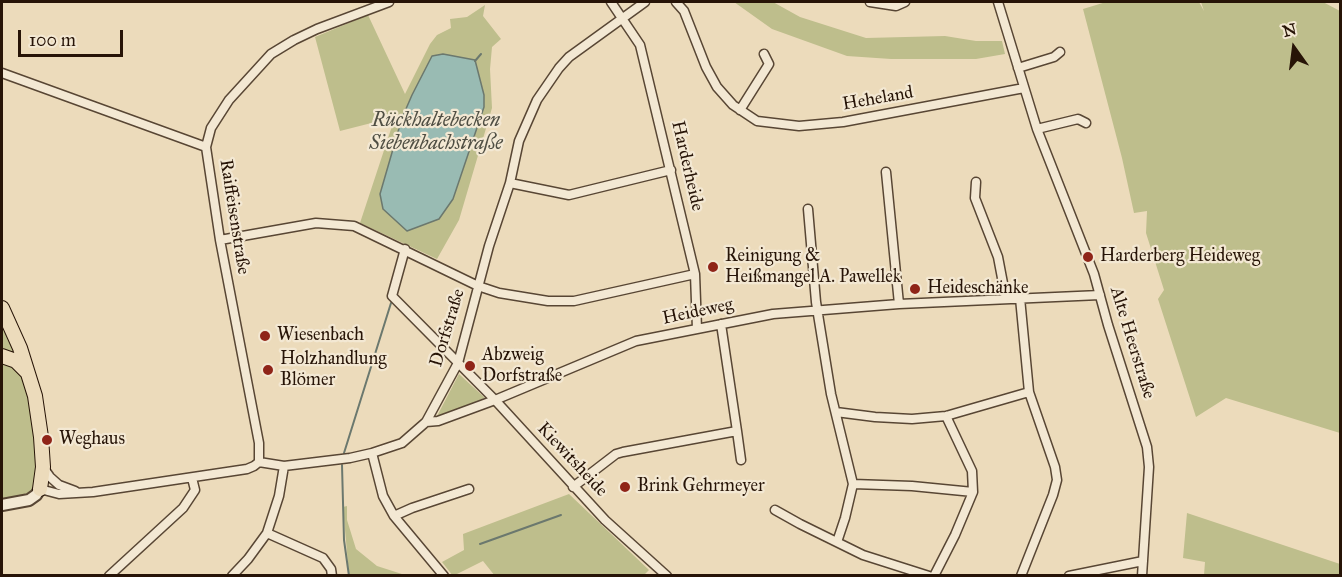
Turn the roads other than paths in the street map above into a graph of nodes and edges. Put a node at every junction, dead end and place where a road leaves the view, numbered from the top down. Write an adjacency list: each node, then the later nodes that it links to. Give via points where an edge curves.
1 (389, 2): 17 (street, Raiffeisenstraße, via 317,29 271,54 229,100 211,128)
2 (611, 2): 8 (street, Harderheide)
3 (645, 2): 8 (street, Dorfstraße)
4 (676, 2): 14 (street, Heheland, via 684,11 717,87)
5 (870, 2): 6 (street, via 896,6)
6 (905, 2)
7 (998, 2): 11 (street, Alte Heerstraße)
8 (622, 18): 18 (street, Harderheide, via 640,45); 21 (street, Dorfstraße, via 569,57 547,84 519,141)
9 (1060, 52): 11 (street)
10 (764, 54): 14 (street, via 769,64)
11 (1018, 69): 13 (street, Alte Heerstraße)
12 (2, 73): 17 (street)
13 (1024, 88): 14 (street, Heheland, via 843,122 799,126 757,121); 16 (street, Alte Heerstraße)
14 (740, 110)
15 (1086, 123): 16 (street, via 1078,119)
16 (1037, 129): 27 (street, Alte Heerstraße)
17 (206, 147): 23 (street, Raiffeisenstraße)
18 (671, 170): 21 (street, via 569,195); 25 (street, Harderheide)
19 (886, 172): 30 (street)
20 (976, 182): 29 (street, via 975,198 998,257)
21 (510, 183): 26 (street, Dorfstraße)
22 (808, 209): 32 (street)
23 (220, 240): 24 (street, via 316,223 354,226); 46 (street, Raiffeisenstraße, via 259,443)
24 (405, 249): 26 (street); 36 (street, Kiewitsheide, via 392,296)
25 (695, 274): 26 (street, via 574,301 548,301); 34 (street, Harderheide)
26 (478, 286): 36 (street, Dorfstraße)
27 (1100, 295): 28 (street, Heideweg); 61 (street, Alte Heerstraße, via 1147,447)
28 (1020, 298): 29 (street, Heideweg); 38 (street)
29 (1006, 299): 30 (street, Heideweg)
30 (899, 304): 32 (street, Heideweg)
31 (2, 308): 37 (highway)
32 (819, 310): 33 (street, Heideweg); 40 (street)
33 (721, 324): 34 (street, Heideweg); 43 (street)
34 (697, 329): 39 (street, Heideweg, via 636,341)
35 (2, 356): 37 (highway, via 16,361)
36 (458, 363): 39 (street, Kiewitsheide); 42 (street, Dorfstraße)
37 (30, 375): 48 (highway)
38 (1029, 392): 41 (street); 69 (street, via 1057,480)
39 (495, 400): 42 (street, Heideweg, via 438,422); 51 (street, Kiewitsheide)
40 (836, 412): 41 (street, via 912,419); 50 (street)
41 (946, 416): 55 (street, via 972,471)
42 (426, 422): 44 (street, Dorfstraße, via 402,443)
43 (737, 431): 45 (street); 51 (street, via 616,454)
44 (372, 453): 47 (street, Dorfstraße); 58 (street, via 383,496)
45 (741, 460)
46 (259, 462): 47 (street, Dorfstraße); 49 (street, Dorfstraße, via 247,469)
47 (284, 466): 59 (street)
48 (43, 467): 52 (highway); 54 (street, via 64,488)
49 (192, 477): 54 (street, Dorfstraße); 62 (street, via 195,490 183,508)
50 (854, 484): 55 (street); 60 (street)
51 (573, 487): 66 (street, Kiewitsheide)
52 (40, 489): 54 (street, Dorfstraße, via 59,494); 56 (street, via 29,500)
53 (470, 489): 58 (street)
54 (93, 492)
55 (973, 492): 68 (street)
56 (3, 505)
57 (775, 510): 60 (street)
58 (394, 516): 65 (street)
59 (267, 533): 63 (street); 64 (street, via 323,558)
60 (837, 542): 67 (street, via 863,555)
61 (1143, 561): 70 (street); 71 (street, Alte Heerstraße)
62 (112, 575)
63 (232, 576)
64 (332, 576)
65 (444, 576)
66 (667, 576)
67 (929, 576)
68 (934, 576)
69 (1021, 576)
70 (1069, 576)
71 (1142, 576)

